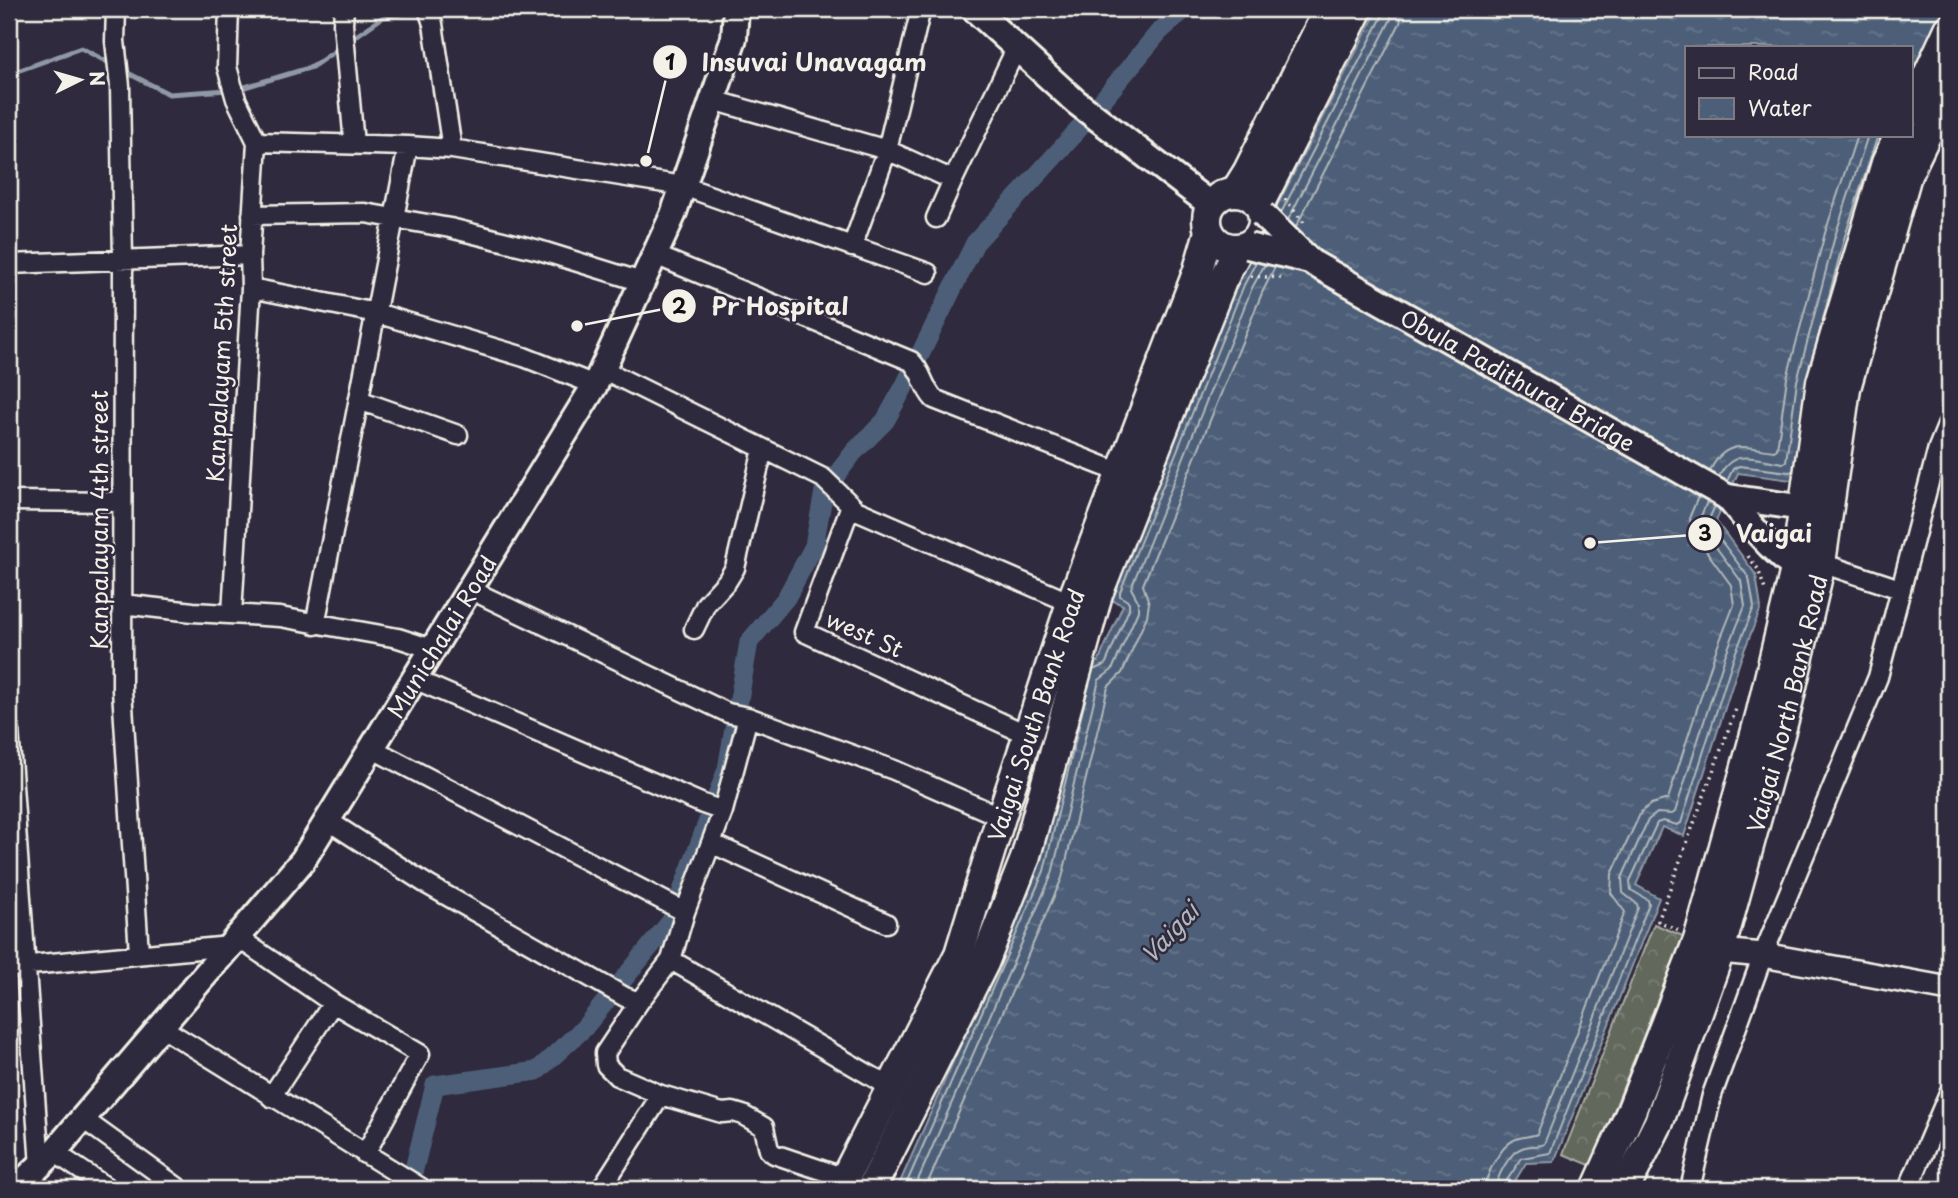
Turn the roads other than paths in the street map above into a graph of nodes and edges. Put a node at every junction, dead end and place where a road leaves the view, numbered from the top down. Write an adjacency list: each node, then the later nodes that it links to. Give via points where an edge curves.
1 (116, 9): 31 (street, Kanpalayam 4th street)
2 (229, 9): 16 (street, Kanpalayam 5th street, via 227,67 236,99)
3 (736, 9): 13 (main road, Munichalai Road, via 734,38)
4 (921, 9): 20 (street)
5 (974, 9): 11 (main road, Obula Padithurai Bridge)
6 (1329, 9): 23 (main road, Vaigai South Bank Road, via 1248,171)
7 (1358, 9): 23 (main road, Vaigai South Bank Road)
8 (344, 16): 17 (street)
9 (431, 16): 19 (street)
10 (1949, 29): 14 (main road)
11 (1017, 47): 21 (street); 23 (main road, Obula Padithurai Bridge, via 1100,121)
12 (1949, 88): 48 (main road, Vaigai North Bank Road, via 1908,175)
13 (713, 100): 20 (street); 22 (main road, Munichalai Road)
14 (1912, 109)
15 (1899, 136): 48 (main road, Vaigai North Bank Road, via 1886,163 1821,382)
16 (257, 142): 17 (street); 24 (street, Kanpalayam 5th street)
17 (355, 144): 18 (street)
18 (408, 146): 19 (street); 25 (street)
19 (452, 149): 22 (street)
20 (887, 150): 21 (street); 27 (street)
21 (953, 180): 26 (street)
22 (683, 186): 27 (street); 30 (main road, Munichalai Road)
23 (1244, 208): 28 (main road, Vaigai South Bank Road, via 1260,233); 28 (main road, via 1221,245); 32 (main road, Obula Padithurai Bridge, bridge); 43 (main road, Vaigai South Bank Road, via 1198,273)
24 (252, 215): 25 (street, via 365,213); 29 (street, Kanpalayam 5th street)
25 (393, 218): 35 (street, via 539,250); 37 (street)
26 (936, 218)
27 (852, 247): 34 (street)
28 (1243, 247): 32 (main road, Obula Padithurai Bridge, bridge); 92 (main road, Vaigai South Bank Road, via 1222,281 1098,594 1025,859 995,937)
29 (250, 256): 31 (street); 36 (street, Kanpalayam 5th street)
30 (654, 256): 35 (main road, Munichalai Road); 43 (street, via 916,366 934,399)
31 (123, 260): 33 (street); 46 (street, Kanpalayam 4th street)
32 (1311, 262): 44 (main road, Obula Padithurai Bridge)
33 (9, 264)
34 (928, 273)
35 (642, 282): 38 (main road, Munichalai Road)
36 (251, 288): 37 (street); 54 (street, Kanpalayam 5th street)
37 (376, 313): 38 (street); 39 (street)
38 (598, 377): 42 (street); 50 (main road, Munichalai Road)
39 (359, 400): 41 (street); 55 (street)
40 (1949, 421): 51 (street)
41 (458, 435)
42 (762, 449): 47 (street, via 823,478); 56 (street, via 735,568 706,604)
43 (1121, 473): 52 (main road, Vaigai South Bank Road)
44 (1727, 497): 48 (main road, Obula Padithurai Bridge); 49 (main road, Obula Padithurai Bridge, via 1769,547)
45 (9, 501): 46 (street)
46 (122, 502): 53 (street, Kanpalayam 4th street)
47 (850, 505): 52 (street); 61 (street, west St, via 804,632)
48 (1807, 510): 49 (main road, Vaigai North Bank Road)
49 (1811, 571): 51 (street); 70 (main road, Vaigai North Bank Road, via 1785,716)
50 (469, 589): 57 (main road, Munichalai Road); 59 (street, via 727,713)
51 (1900, 589): 72 (street, via 1878,677)
52 (1071, 603): 61 (main road, Vaigai South Bank Road)
53 (122, 604): 54 (street); 71 (street, Kanpalayam 4th street, via 122,690)
54 (232, 614): 55 (street)
55 (315, 625): 57 (street)
56 (694, 629)
57 (432, 649): 58 (main road, Munichalai Road)
58 (414, 679): 62 (main road, Munichalai Road); 63 (street)
59 (748, 718): 63 (street); 64 (street, via 894,770)
60 (9, 729): 74 (street)
61 (1028, 736): 64 (main road, Vaigai South Bank Road)
62 (371, 748): 65 (main road, Munichalai Road); 67 (street)
63 (723, 811): 66 (street)
64 (1001, 817): 79 (main road, Vaigai South Bank Road, via 960,954)
65 (327, 820): 69 (main road, Munichalai Road, via 303,860); 76 (street, via 428,884)
66 (711, 843): 67 (street); 68 (street)
67 (685, 912): 73 (street)
68 (886, 923)
69 (234, 942): 71 (street); 77 (street); 78 (main road, Munichalai Road)
70 (1701, 942): 72 (street); 93 (main road, Vaigai North Bank Road); 94 (main road, Vaigai North Bank Road, via 1659,1122)
71 (139, 953): 74 (street)
72 (1763, 956): 75 (street); 95 (street, via 1712,1096)
73 (671, 960): 76 (street); 79 (street)
74 (18, 966): 85 (street)
75 (1949, 989)
76 (632, 999): 81 (street, via 605,1053 606,1065 617,1076)
77 (333, 1003): 82 (street); 84 (street, via 420,1054)
78 (161, 1027): 82 (street); 83 (main road, Munichalai Road)
79 (892, 1088): 86 (main road, Vaigai South Bank Road)
80 (1949, 1093): 96 (street)
81 (662, 1095): 86 (street, via 743,1115 764,1128 768,1150); 91 (street)
82 (271, 1097): 84 (street)
83 (83, 1119): 85 (main road, Munichalai Road); 89 (street)
84 (365, 1154): 90 (street)
85 (47, 1159): 87 (main road, Munichalai Road); 88 (street)
86 (843, 1184)
87 (15, 1189)
88 (109, 1189)
89 (180, 1189)
90 (422, 1189)
91 (601, 1189)
92 (871, 1189)
93 (1596, 1189)
94 (1625, 1189)
95 (1690, 1189)
96 (1908, 1189)

